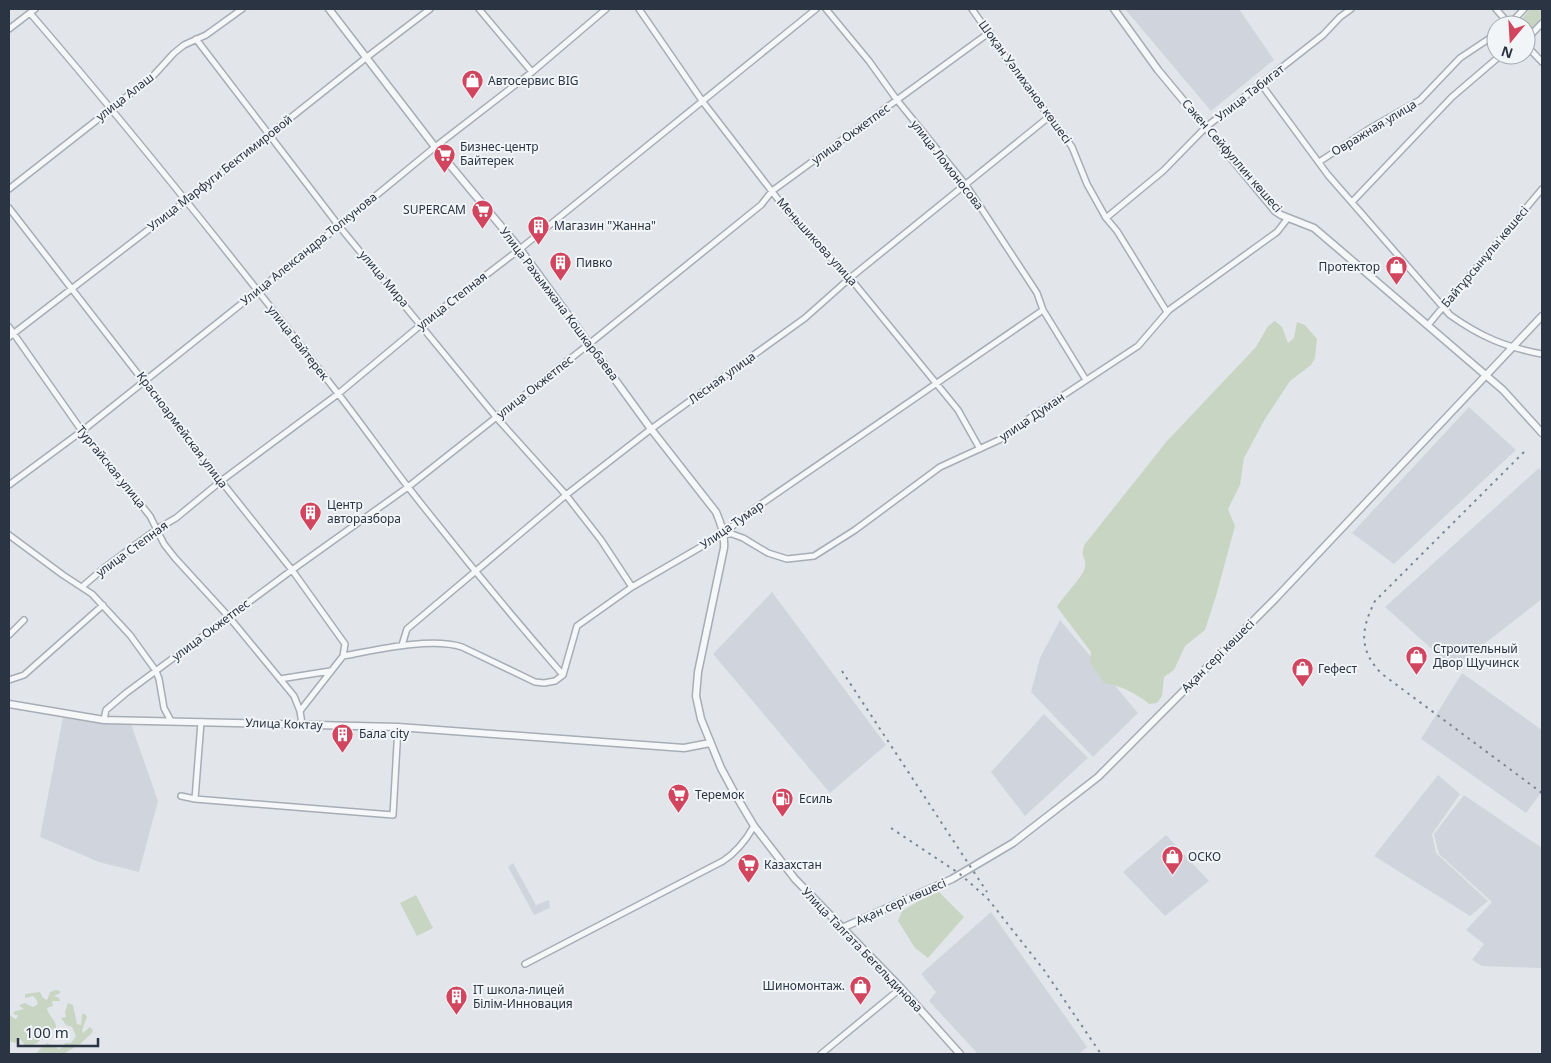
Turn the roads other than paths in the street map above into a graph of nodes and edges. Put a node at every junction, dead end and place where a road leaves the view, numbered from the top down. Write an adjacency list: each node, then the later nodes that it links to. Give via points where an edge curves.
1 (242, 9): 15 (street, улица Алаш)
2 (329, 9): 19 (street, Улица Рахымжана Кошкарбаева)
3 (430, 9): 19 (street, Улица Марфуги Бектимировой)
4 (479, 9): 21 (street)
5 (606, 9): 21 (street, Улица Александра Толкунова)
6 (639, 9): 24 (street, Меньшикова улица)
7 (816, 9): 24 (street, улица Степная)
8 (826, 9): 23 (street, улица Ломоносова)
9 (972, 9): 14 (street, Шоқан Уәлиханов көшесі)
10 (1114, 9): 27 (street, Сәкен Сейфуллин көшесі, via 1158,70)
11 (1350, 9): 22 (street, Улица Табигат, via 1323,36)
12 (32, 11): 13 (street); 25 (street, улица Байтерек)
13 (9, 29)
14 (990, 32): 23 (street, улица Окжетпес); 26 (street, Шоқан Уәлиханов көшесі)
15 (206, 35): 16 (street, улица Алаш); 18 (street)
16 (196, 39): 18 (street, улица Мира); 25 (street, улица Алаш, via 174,53 153,76)
17 (1486, 41): 30 (street, Овражная улица, via 1460,58 1420,100)
18 (202, 46): 28 (street, улица Мира)
19 (366, 57): 28 (street, Улица Марфуги Бектимировой); 29 (street, Улица Рахымжана Кошкарбаева)
20 (1489, 65): 36 (street, Овражная улица, via 1452,97)
21 (532, 72): 29 (street, Улица Александра Толкунова)
22 (1261, 84): 27 (street, Улица Табигат); 30 (street)
23 (897, 100): 31 (street, улица Ломоносова); 34 (street, улица Окжетпес)
24 (703, 102): 34 (street, Меньшикова улица); 41 (street, улица Степная)
25 (112, 108): 32 (street, улица Алаш); 35 (street, улица Байтерек)
26 (1050, 116): 31 (street, Лесная улица); 38 (street, Шоқан Уәлиханов көшесі, via 1072,147)
27 (1206, 127): 38 (street, Улица Табигат, via 1163,171); 39 (street, Сәкен Сейфуллин көшесі, via 1276,211)
28 (270, 134): 35 (street, Улица Марфуги Бектимировой); 40 (street, улица Мира)
29 (435, 147): 40 (street, Улица Александра Толкунова); 41 (street, Улица Рахымжана Кошкарбаева)
30 (1319, 162): 36 (street)
31 (966, 185): 42 (street, Лесная улица); 46 (street, улица Ломоносова, via 1037,293)
32 (9, 189)
33 (1542, 189): 45 (street, Байтұрсынұлы көшесі)
34 (772, 192): 42 (street, Меньшикова улица, via 794,220); 53 (street, улица Окжетпес, via 761,205)
35 (187, 200): 43 (street, Улица Марфуги Бектимировой); 44 (street, улица Байтерек)
36 (1352, 202): 45 (street)
37 (9, 208): 43 (street, Красноармейская улица)
38 (1106, 218): 47 (street, Шоқан Уәлиханов көшесі)
39 (1288, 218): 47 (street, улица Думан, via 1277,232); 50 (street, Сәкен Сейфуллин көшесі, via 1314,228)
40 (339, 226): 44 (street, Улица Александра Толкунова); 49 (street, улица Мира)
41 (520, 249): 49 (street, улица Степная); 53 (street, Улица Рахымжана Кошкарбаева)
42 (850, 278): 59 (street, Меньшикова улица); 62 (street, Лесная улица, via 805,318)
43 (71, 288): 52 (street, Улица Марфуги Бектимировой); 57 (street, Красноармейская улица)
44 (258, 290): 57 (street, Улица Александра Толкунова); 60 (street, улица Байтерек)
45 (1444, 307): 50 (street, Байтұрсынұлы көшесі); 54 (street, via 1472,330)
46 (1043, 310): 58 (street, улица Ломоносова); 59 (street, Улица Тумар)
47 (1167, 312): 58 (street, улица Думан, via 1138,346)
48 (1542, 316): 54 (street, Ақан сері көшесі)
49 (422, 324): 60 (street, улица Степная); 61 (street, улица Мира)
50 (1428, 325): 56 (street, Сәкен Сейфуллин көшесі)
51 (9, 327): 52 (street, Тургайская улица)
52 (11, 335): 63 (street, Тургайская улица)
53 (589, 344): 61 (street, улица Окжетпес); 62 (street, Улица Рахымжана Кошкарбаева)
54 (1513, 348): 55 (street); 56 (street, Ақан сері көшесі)
55 (1542, 354)
56 (1487, 376): 64 (street, Сәкен Сейфуллин көшесі); 99 (street, Ақан сері көшесі, via 1275,599 1091,782 1013,843 952,878)
57 (144, 380): 63 (street, Улица Александра Толкунова); 66 (street, Красноармейская улица)
58 (1086, 380): 65 (street, улица Думан, via 1001,439)
59 (937, 384): 65 (street, Меньшикова улица, via 958,410); 71 (street, Улица Тумар, via 751,511)
60 (338, 394): 66 (street, улица Степная); 68 (street, улица Байтерек)
61 (496, 417): 68 (street, улица Окжетпес); 69 (street, улица Мира)
62 (651, 429): 69 (street, Лесная улица); 71 (street, Улица Рахымжана Кошкарбаева, via 716,512)
63 (82, 430): 67 (street, Улица Александра Толкунова); 70 (street, Тургайская улица)
64 (1542, 433)
65 (980, 449): 71 (street, улица Думан, via 940,467 814,556 787,559 768,553 743,538)
66 (221, 481): 70 (street, улица Степная, via 176,518); 73 (street, Красноармейская улица)
67 (9, 485)
68 (408, 487): 73 (street, улица Окжетпес); 74 (street, улица Байтерек)
69 (566, 495): 74 (street, Лесная улица); 76 (street, улица Мира)
70 (157, 529): 75 (street, улица Степная); 78 (street, Тургайская улица, via 175,558)
71 (723, 534): 76 (street, Улица Тумар); 95 (street, Улица Талгата Бегельдинова, via 724,548 696,696)
72 (9, 535): 75 (street)
73 (292, 570): 78 (street, улица Окжетпес); 82 (street, Красноармейская улица, via 345,644)
74 (476, 572): 81 (street, Лесная улица, via 407,629); 85 (street, улица Байтерек)
75 (83, 586): 77 (street)
76 (632, 587): 85 (street, Улица Тумар, via 577,626)
77 (103, 605): 83 (street); 87 (street, via 24,675)
78 (229, 617): 83 (street, улица Окжетпес); 86 (street, Тургайская улица)
79 (24, 620): 80 (street)
80 (9, 635)
81 (402, 645): 82 (street); 85 (street, via 451,643 535,682 555,681)
82 (343, 656): 84 (street)
83 (156, 671): 90 (street, улица Окжетпес, via 110,706); 91 (street, via 164,708)
84 (331, 671): 86 (street); 89 (street)
85 (563, 675)
86 (280, 679): 89 (street, Тургайская улица, via 294,696)
87 (9, 680)
88 (9, 704): 90 (street, Улица Коктау)
89 (300, 711): 93 (street, Тургайская улица)
90 (104, 720): 91 (street, Улица Коктау)
91 (172, 721): 92 (street, Улица Коктау)
92 (201, 722): 93 (street, Улица Коктау); 97 (street)
93 (302, 724): 94 (street, Улица Коктау)
94 (398, 727): 95 (street, Улица Коктау, via 684,748); 97 (street, via 393,815)
95 (710, 743): 98 (street, Улица Талгата Бегельдинова)
96 (181, 796): 97 (street)
97 (195, 799)
98 (754, 826): 99 (street, Улица Талгата Бегельдинова, via 803,889); 100 (street, via 732,856)
99 (842, 928): 101 (street, Улица Талгата Бегельдинова)
100 (525, 964)
101 (901, 988): 102 (street); 103 (street, Улица Талгата Бегельдинова)
102 (821, 1054)
103 (960, 1054)

